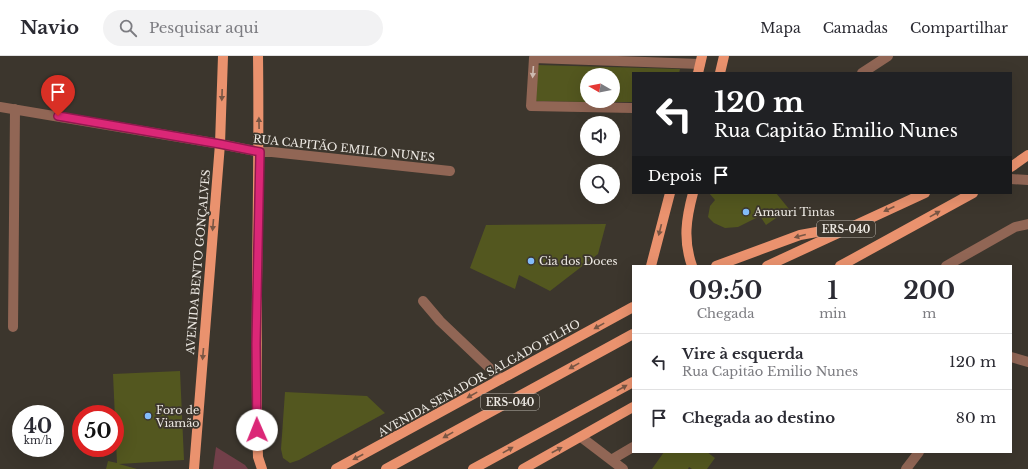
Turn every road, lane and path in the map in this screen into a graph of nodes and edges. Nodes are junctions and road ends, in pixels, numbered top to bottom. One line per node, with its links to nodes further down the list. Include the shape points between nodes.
1 (223, 56): 11 (main road, AVENIDA BENTO GONÇALVES, one-way to 11)
2 (258, 56): 12 (main road, one-way to 2)
3 (724, 56): 6 (main road)
4 (888, 56): 7 (street)
5 (700, 64): 9 (street, one-way to 9, via 534,58 531,106)
6 (720, 72)
7 (864, 72)
8 (0, 107): 10 (street, RUA CAPITÃO EMILIO NUNES)
9 (632, 108)
10 (14, 109): 11 (street, RUA CAPITÃO EMILIO NUNES); 33 (street)
11 (220, 144): 12 (street, RUA CAPITÃO EMILIO NUNES); 44 (main road, AVENIDA BENTO GONÇALVES, one-way to 44)
12 (260, 152): 16 (street, RUA CAPITÃO EMILIO NUNES); 45 (main road, via 256,344 258,457)
13 (1028, 154): 14 (main road); 15 (main road)
14 (1012, 159)
15 (1012, 166)
16 (450, 171)
17 (1012, 179): 18 (street)
18 (1028, 180)
19 (670, 194): 25 (main road, one-way to 25)
20 (693, 194): 26 (main road, via 688,211 686,244)
21 (922, 194): 24 (main road, ERS-040, one-way to 24)
22 (971, 194): 29 (main road, ERS-040, one-way to 22)
23 (1028, 224): 30 (street, via 1015,227)
24 (852, 226): 27 (main road, one-way to 27, via 800,235); 28 (main road, ERS-040)
25 (651, 265)
26 (692, 265)
27 (719, 265)
28 (769, 265)
29 (842, 265)
30 (948, 265)
31 (423, 301): 37 (street, via 440,321)
32 (632, 308): 37 (main road, AVENIDA SENADOR SALGADO FILHO, one-way to 37)
33 (13, 328)
34 (632, 335): 47 (main road, ERS-040, one-way to 47)
35 (1012, 357): 36 (street)
36 (1028, 362)
37 (501, 379): 46 (main road, AVENIDA SENADOR SALGADO FILHO, one-way to 46)
38 (632, 383): 48 (main road, one-way to 38)
39 (632, 408): 40 (main road)
40 (581, 437): 43 (street); 49 (main road, one-way to 40)
41 (632, 448): 43 (street)
42 (918, 453): 51 (street)
43 (611, 460): 50 (street)
44 (194, 469)
45 (262, 469)
46 (336, 469)
47 (386, 469)
48 (474, 469)
49 (523, 469)
50 (623, 469)
51 (906, 469)

